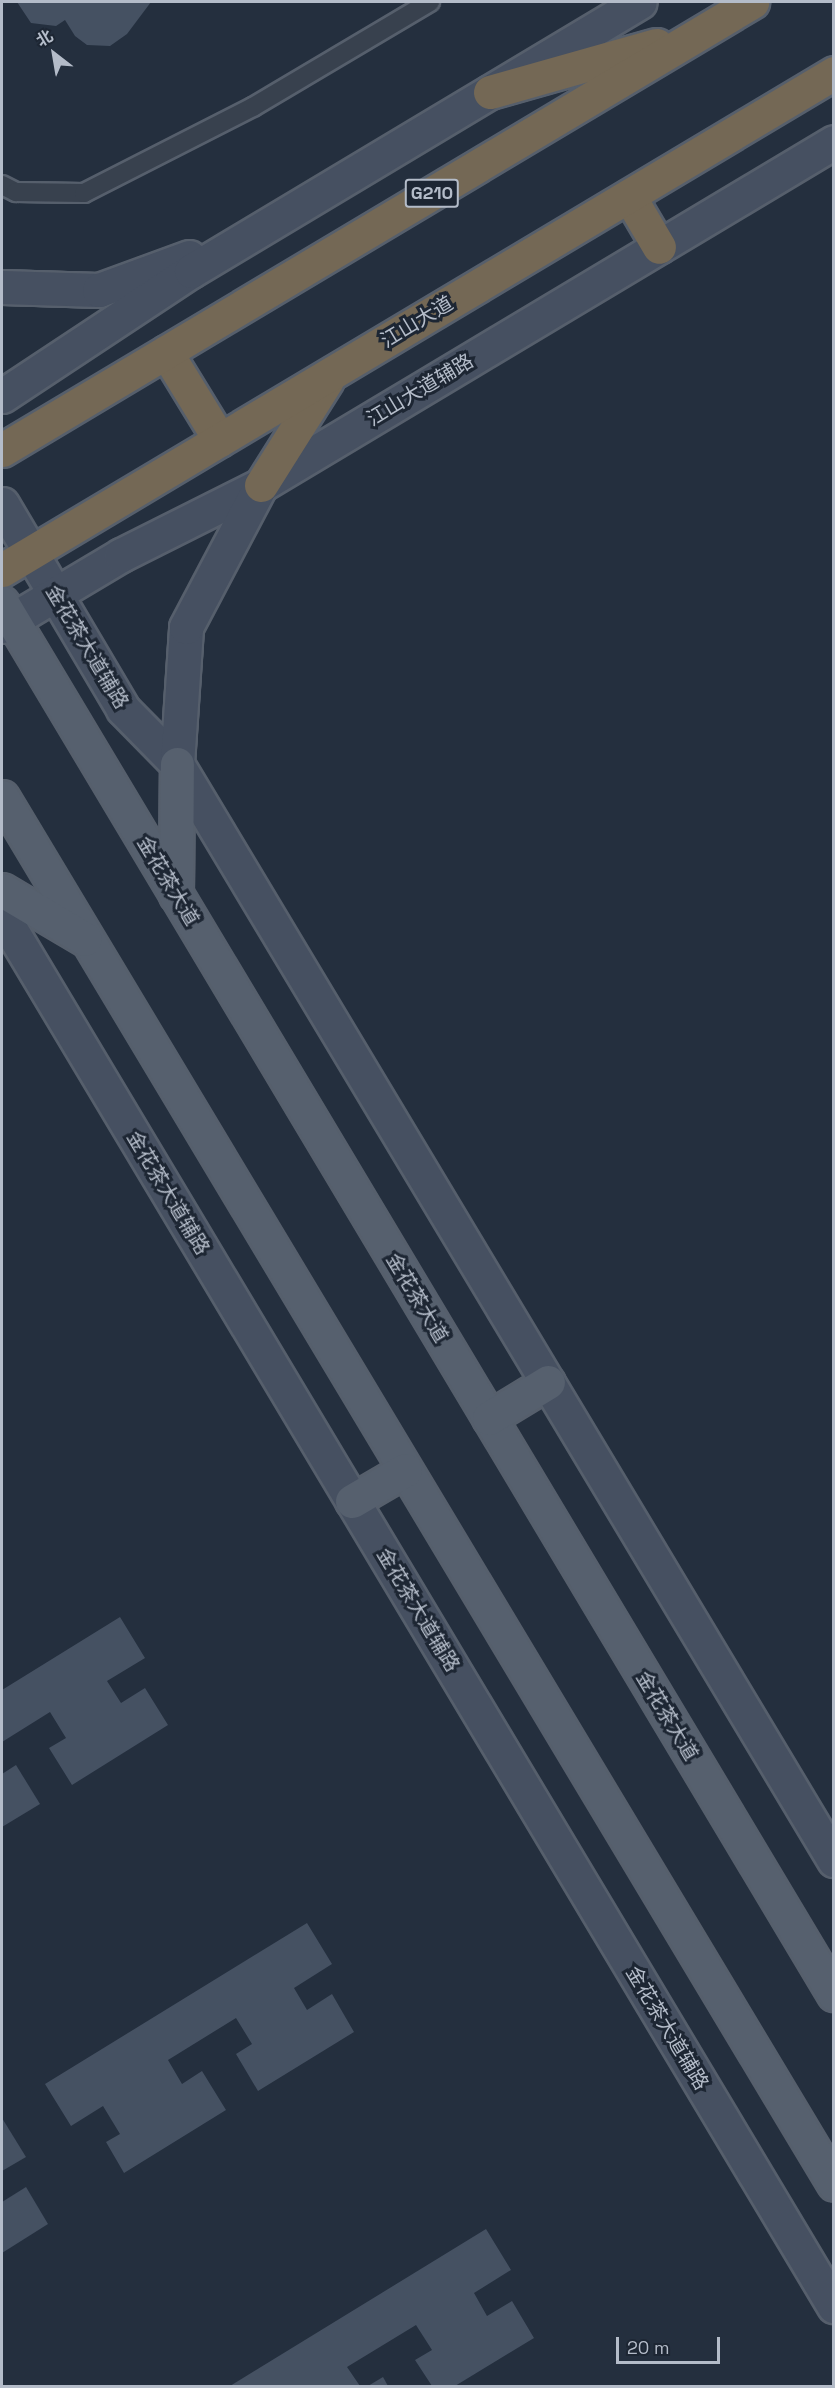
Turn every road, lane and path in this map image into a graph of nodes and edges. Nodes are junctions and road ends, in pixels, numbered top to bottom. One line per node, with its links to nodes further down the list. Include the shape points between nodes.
1 (430, 2): 8 (lane, via 253,107 84,193 16,192)
2 (640, 2): 6 (street)
3 (752, 2): 4 (highway, G210)
4 (698, 34): 6 (highway); 13 (highway, G210)
5 (834, 73): 9 (highway, 江山大道)
6 (490, 92): 10 (street)
7 (834, 142): 11 (street, 江山大道辅路)
8 (2, 185)
9 (629, 196): 11 (highway); 14 (highway, 江山大道)
10 (250, 235): 12 (street, via 99,290); 15 (street)
11 (659, 247): 18 (street, 江山大道辅路)
12 (2, 287)
13 (166, 352): 16 (highway); 17 (highway, G210)
14 (331, 373): 16 (highway, 江山大道); 18 (highway)
15 (2, 396)
16 (219, 440): 20 (highway, 江山大道)
17 (2, 450)
18 (261, 485): 22 (street, 江山大道辅路, via 121,555); 24 (street, via 186,627)
19 (2, 504): 20 (street, 金花茶大道辅路)
20 (31, 553): 21 (highway, 江山大道); 22 (street, 金花茶大道辅路)
21 (2, 570)
22 (55, 594): 23 (street, 江山大道辅路); 24 (street, 金花茶大道辅路, via 123,709)
23 (5, 616): 27 (main road, 金花茶大道)
24 (177, 764): 27 (main road); 30 (street, 金花茶大道辅路)
25 (2, 797): 29 (main road)
26 (2, 890): 29 (main road)
27 (176, 895): 31 (main road, 金花茶大道)
28 (2, 915): 33 (street, 金花茶大道辅路)
29 (88, 941): 32 (main road)
30 (548, 1382): 31 (main road); 34 (street, 金花茶大道辅路)
31 (489, 1418): 35 (main road, 金花茶大道)
32 (405, 1470): 33 (main road); 36 (main road)
33 (352, 1501): 37 (street, 金花茶大道辅路)
34 (834, 1860)
35 (834, 1994)
36 (834, 2184)
37 (834, 2306)

